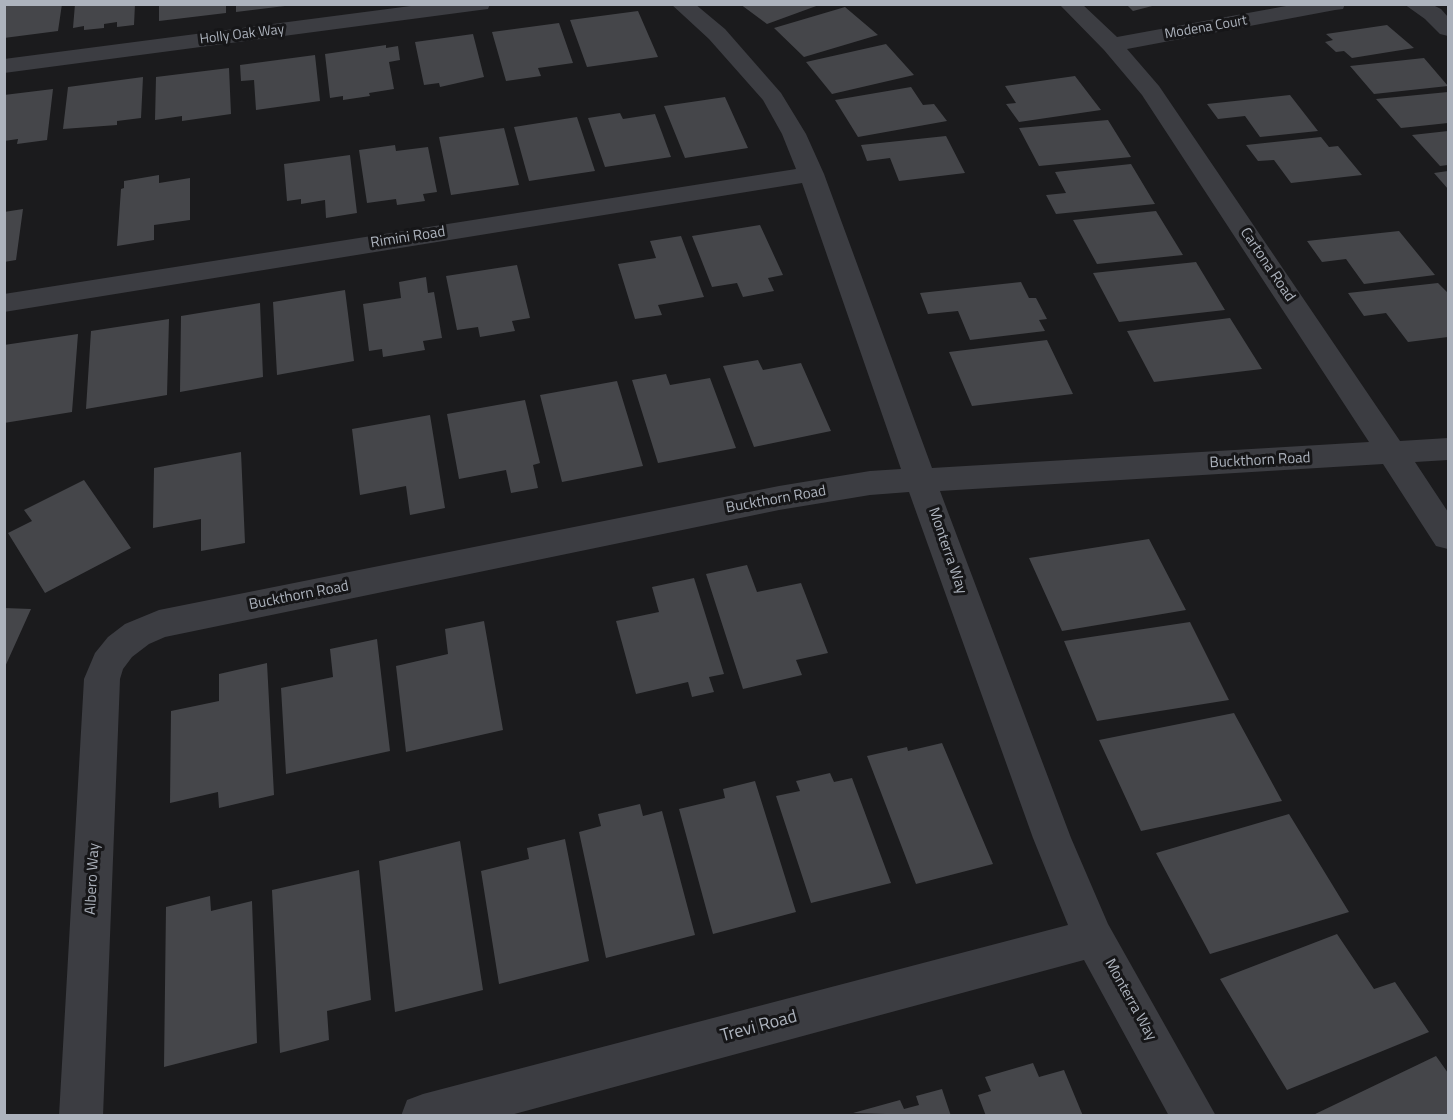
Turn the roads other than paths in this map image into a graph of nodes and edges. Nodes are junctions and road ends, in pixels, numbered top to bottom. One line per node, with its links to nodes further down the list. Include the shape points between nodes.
1 (480, 4): 8 (street, Holly Oak Way)
2 (681, 4): 9 (street, Monterra Way, via 717,34 773,98)
3 (1069, 4): 7 (street, Cartona Road)
4 (1335, 4): 7 (street, Modena Court)
5 (1414, 4): 6 (street)
6 (1449, 29)
7 (1112, 45): 12 (street, Cartona Road, via 1174,124)
8 (4, 66)
9 (811, 174): 10 (street, Rimini Road); 13 (street, Monterra Way)
10 (4, 303)
11 (1449, 449): 12 (street, Buckthorn Road)
12 (1392, 454): 13 (street, Buckthorn Road); 14 (street, Cartona Road)
13 (922, 479): 15 (street, Buckthorn Road, via 778,498 159,624); 16 (street, Monterra Way, via 1052,838)
14 (1449, 537)
15 (120, 647): 17 (street, Albero Way, via 107,663 102,679)
16 (1095, 938): 18 (street, Trevi Road); 19 (street, Monterra Way)
17 (81, 1116)
18 (423, 1116)
19 (1194, 1116)

